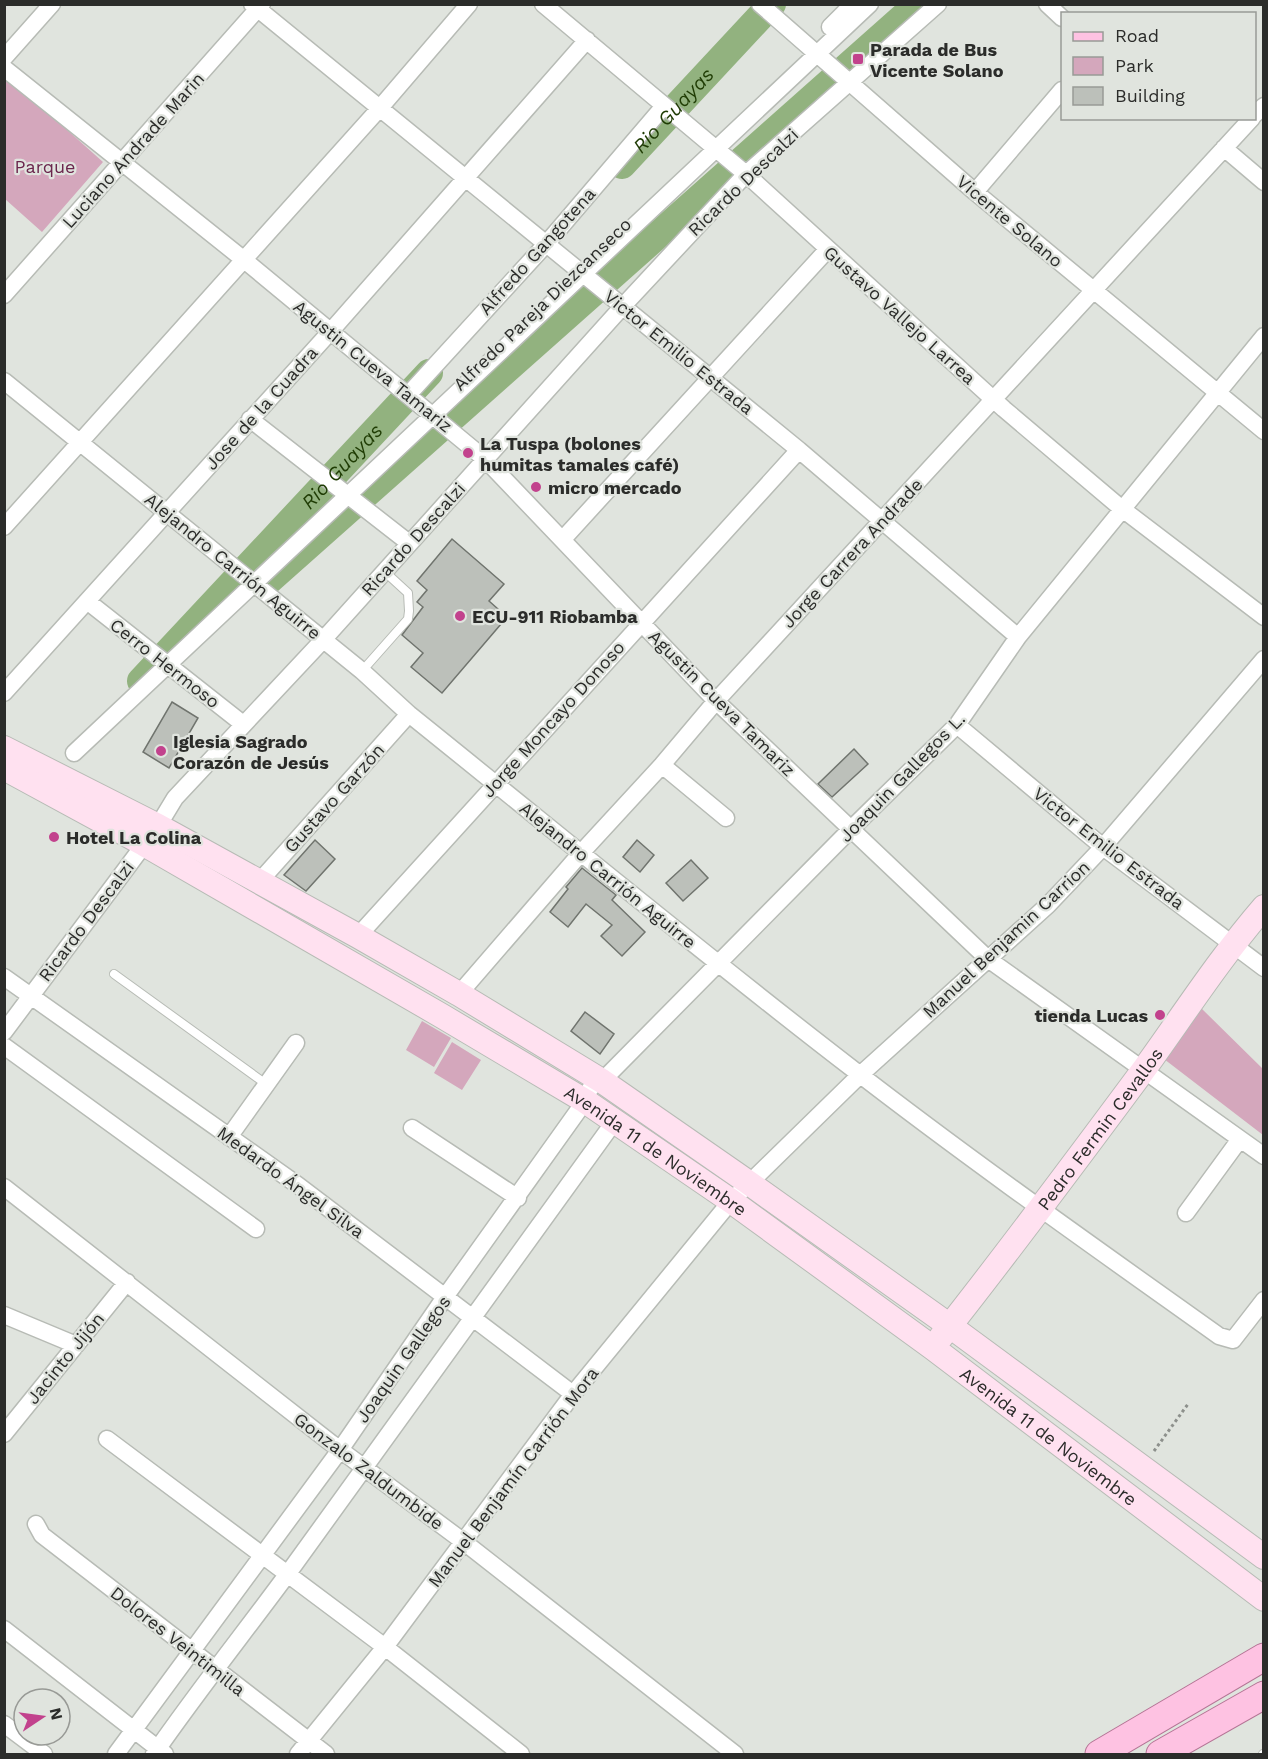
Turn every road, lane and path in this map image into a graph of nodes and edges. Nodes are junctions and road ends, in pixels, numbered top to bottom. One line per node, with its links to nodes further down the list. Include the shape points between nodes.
1 (52, 4): 12 (street)
2 (469, 4): 17 (street)
3 (543, 4): 11 (street, Gustavo Vallejo Larrea)
4 (760, 4): 14 (street, Vicente Solano)
5 (854, 4): 6 (street, Alfredo Pareja Diezcanseco, via 79,749)
6 (870, 4)
7 (938, 4): 14 (street, Ricardo Descalzi)
8 (1047, 4): 10 (street)
9 (257, 6): 17 (street, Victor Emilio Estrada); 20 (street, Luciano Andrade Marin)
10 (1061, 17)
11 (587, 40): 16 (street, Gustavo Vallejo Larrea); 22 (street, Jose de la Cuadra)
12 (4, 58)
13 (4, 68): 20 (street, Agustin Cueva Tamariz)
14 (850, 82): 21 (street, Ricardo Descalzi); 24 (street, Vicente Solano)
15 (1061, 91): 24 (street)
16 (664, 105): 21 (street, Gustavo Vallejo Larrea); 25 (street, Alfredo Gangotena)
17 (379, 109): 22 (street, Victor Emilio Estrada); 27 (street)
18 (1250, 120): 19 (street, Jorge Carrera Andrade)
19 (1224, 148): 23 (street); 28 (street, Jorge Carrera Andrade)
20 (122, 162): 27 (street, Agustin Cueva Tamariz); 29 (street, Luciano Andrade Marin)
21 (746, 174): 26 (street, Gustavo Vallejo Larrea); 30 (street, Ricardo Descalzi)
22 (466, 178): 25 (street, Victor Emilio Estrada); 31 (street, Jose de la Cuadra)
23 (1263, 182)
24 (975, 192): 28 (street, Vicente Solano)
25 (547, 243): 30 (street, Victor Emilio Estrada); 36 (street, Alfredo Gangotena)
26 (828, 249): 33 (street); 37 (street, Gustavo Vallejo Larrea)
27 (243, 259): 31 (street, Agustin Cueva Tamariz); 40 (street)
28 (1093, 291): 35 (street, Vicente Solano); 37 (street, Jorge Carrera Andrade)
29 (4, 295)
30 (623, 306): 33 (street, Victor Emilio Estrada); 42 (street, Ricardo Descalzi)
31 (330, 332): 36 (street, Agustin Cueva Tamariz); 38 (street, Jose de la Cuadra)
32 (1263, 336): 35 (street, Joaquin Gallegos L.)
33 (710, 378): 41 (street, Victor Emilio Estrada); 47 (street)
34 (4, 381): 40 (street, Alejandro Carrión Aguirre)
35 (1217, 392): 39 (street, Vicente Solano); 43 (street, Joaquin Gallegos L.)
36 (408, 395): 42 (street, Agustin Cueva Tamariz)
37 (994, 400): 43 (street, Gustavo Vallejo Larrea); 45 (street, Jorge Carrera Andrade)
38 (250, 419): 44 (street, Jose de la Cuadra); 48 (street)
39 (1263, 431)
40 (78, 442): 44 (street, Alejandro Carrión Aguirre); 46 (street)
41 (798, 450): 45 (street, Victor Emilio Estrada); 52 (street, Jorge Moncayo Donoso)
42 (485, 459): 47 (street, Agustin Cueva Tamariz); 48 (street, Ricardo Descalzi)
43 (1121, 508): 51 (street, Gustavo Vallejo Larrea); 53 (street, Joaquin Gallegos L.)
44 (167, 513): 50 (street, Jose de la Cuadra); 54 (street, Alejandro Carrión Aguirre)
45 (881, 522): 53 (street, Victor Emilio Estrada); 58 (street, Jorge Carrera Andrade)
46 (4, 527)
47 (563, 539): 52 (street, Agustin Cueva Tamariz)
48 (409, 543): 49 (street, Ricardo Descalzi)
49 (384, 571): 54 (street, Ricardo Descalzi); 56 (lane, via 408,593 408,619)
50 (87, 601): 57 (street, Jose de la Cuadra); 60 (street, Cerro Hermoso)
51 (1263, 617)
52 (641, 622): 58 (street, Agustin Cueva Tamariz); 65 (street, Jorge Moncayo Donoso)
53 (1017, 637): 61 (street, Joaquin Gallegos L.)
54 (323, 640): 56 (street, Alejandro Carrión Aguirre); 60 (street, Ricardo Descalzi)
55 (1263, 659): 69 (street, Manuel Benjamin Carrion)
56 (363, 671): 59 (street, Alejandro Carrión Aguirre)
57 (4, 693)
58 (716, 701): 63 (street, Jorge Carrera Andrade); 67 (street, Agustin Cueva Tamariz)
59 (409, 714): 65 (street, Alejandro Carrión Aguirre); 71 (street, Gustavo Garzón)
60 (243, 724): 68 (street, Ricardo Descalzi, via 171,802)
61 (957, 725): 67 (street, Joaquin Gallegos L.); 69 (street, Victor Emilio Estrada)
62 (4, 748): 68 (street, Avenida 11 de Noviembre)
63 (662, 765): 66 (street); 70 (street, Jorge Carrera Andrade)
64 (4, 768): 68 (street, Avenida 11 de Noviembre)
65 (495, 783): 70 (street, Alejandro Carrión Aguirre); 73 (street, Jorge Moncayo Donoso)
66 (726, 818)
67 (850, 830): 75 (street, Agustin Cueva Tamariz); 76 (street, Joaquin Gallegos L.)
68 (151, 835): 71 (street, Avenida 11 de Noviembre); 81 (street, Ricardo Descalzi); 89 (street, Avenida 11 de Noviembre)
69 (1103, 847): 74 (street, Victor Emilio Estrada); 75 (street, Manuel Benjamin Carrion, via 1048,905)
70 (581, 853): 76 (street, Alejandro Carrión Aguirre); 80 (street, Jorge Carrera Andrade)
71 (260, 882): 73 (street, Avenida 11 de Noviembre)
72 (1263, 907): 74 (street, Pedro Fermin Cevallos)
73 (358, 936): 80 (street, Avenida 11 de Noviembre)
74 (1232, 944): 77 (street, Victor Emilio Estrada); 85 (street, Pedro Fermin Cevallos)
75 (988, 958): 85 (street, Agustin Cueva Tamariz); 86 (street, Manuel Benjamin Carrion)
76 (717, 963): 86 (street, Alejandro Carrión Aguirre); 87 (street, Joaquin Gallegos L.)
77 (1263, 968)
78 (114, 974): 88 (lane)
79 (4, 977): 81 (street, Medardo Ángel Silva)
80 (459, 993): 87 (street, Avenida 11 de Noviembre)
81 (31, 996): 82 (street, Ricardo Descalzi); 92 (street, Medardo Ángel Silva)
82 (4, 1032)
83 (296, 1043): 88 (street)
84 (4, 1046): 101 (street)
85 (1143, 1070): 93 (street, Agustin Cueva Tamariz); 99 (street, Pedro Fermin Cevallos)
86 (860, 1075): 95 (street, Manuel Benjamin Carrion); 99 (street, Alejandro Carrión Aguirre)
87 (602, 1081): 89 (street, Joaquin Gallegos, via 594,1084); 95 (street, Avenida 11 de Noviembre)
88 (266, 1084): 92 (street)
89 (585, 1101): 90 (street, Avenida 11 de Noviembre); 97 (street, Joaquin Gallegos)
90 (614, 1122): 98 (street, Avenida 11 de Noviembre); 106 (street)
91 (412, 1128): 97 (street)
92 (229, 1137): 103 (street, Medardo Ángel Silva)
93 (1240, 1139): 94 (street, Agustin Cueva Tamariz); 100 (street)
94 (1263, 1156)
95 (749, 1183): 98 (street, Manuel Benjamin Carrion); 107 (street, Avenida 11 de Noviembre)
96 (4, 1187): 102 (street, Gonzalo Zaldumbide)
97 (518, 1198): 103 (street, Joaquin Gallegos)
98 (730, 1201): 109 (street, Avenida 11 de Noviembre); 110 (street, Manuel Benjamín Carrión Mora)
99 (1041, 1208): 104 (street, Alejandro Carrión Aguirre, via 1219,1336 1233,1340); 107 (street, Pedro Fermin Cevallos)
100 (1186, 1213)
101 (256, 1229)
102 (127, 1282): 108 (street, Jacinto Jijón); 114 (street, Gonzalo Zaldumbide)
103 (445, 1297): 106 (street, Medardo Ángel Silva); 114 (street, Joaquin Gallegos)
104 (1263, 1300)
105 (4, 1315): 108 (street)
106 (474, 1319): 110 (street, Medardo Ángel Silva); 115 (street)
107 (950, 1326): 109 (street, Pedro Fermin Cevallos); 116 (street, Avenida 11 de Noviembre)
108 (76, 1345): 112 (street, Jacinto Jijón)
109 (933, 1348): 117 (street, Avenida 11 de Noviembre)
110 (573, 1395): 119 (street, Manuel Benjamín Carrión Mora)
111 (1188, 1404): 116 (path)
112 (4, 1434)
113 (107, 1438): 120 (street)
114 (340, 1450): 115 (street, Gonzalo Zaldumbide); 120 (street, Joaquin Gallegos)
115 (364, 1468): 119 (street, Gonzalo Zaldumbide); 122 (street)
116 (1142, 1468): 117 (street); 121 (street, Avenida 11 de Noviembre)
117 (1124, 1494): 123 (street, Avenida 11 de Noviembre)
118 (36, 1524): 126 (street, Dolores Veintimilla, via 42,1535)
119 (464, 1542): 125 (street, Manuel Benjamín Carrión Mora); 139 (street, Gonzalo Zaldumbide)
120 (263, 1556): 122 (street); 126 (street, Joaquin Gallegos)
121 (1263, 1557)
122 (288, 1574): 125 (street); 128 (street)
123 (1263, 1599)
124 (4, 1629): 131 (street)
125 (385, 1647): 132 (street, Manuel Benjamín Carrión Mora); 138 (street)
126 (191, 1652): 128 (street, Dolores Veintimilla); 131 (street, Joaquin Gallegos)
127 (1263, 1657): 140 (main road)
128 (214, 1670): 132 (street, Dolores Veintimilla); 133 (street)
129 (1263, 1695): 141 (main road)
130 (4, 1724): 134 (street)
131 (134, 1731): 133 (street); 135 (street, Joaquin Gallegos)
132 (309, 1741): 136 (street, Manuel Benjamín Carrión Mora); 137 (street, Dolores Veintimilla)
133 (159, 1753)
134 (44, 1755)
135 (116, 1755)
136 (298, 1755)
137 (326, 1755)
138 (521, 1755)
139 (735, 1755)
140 (1099, 1755)
141 (1160, 1755)

